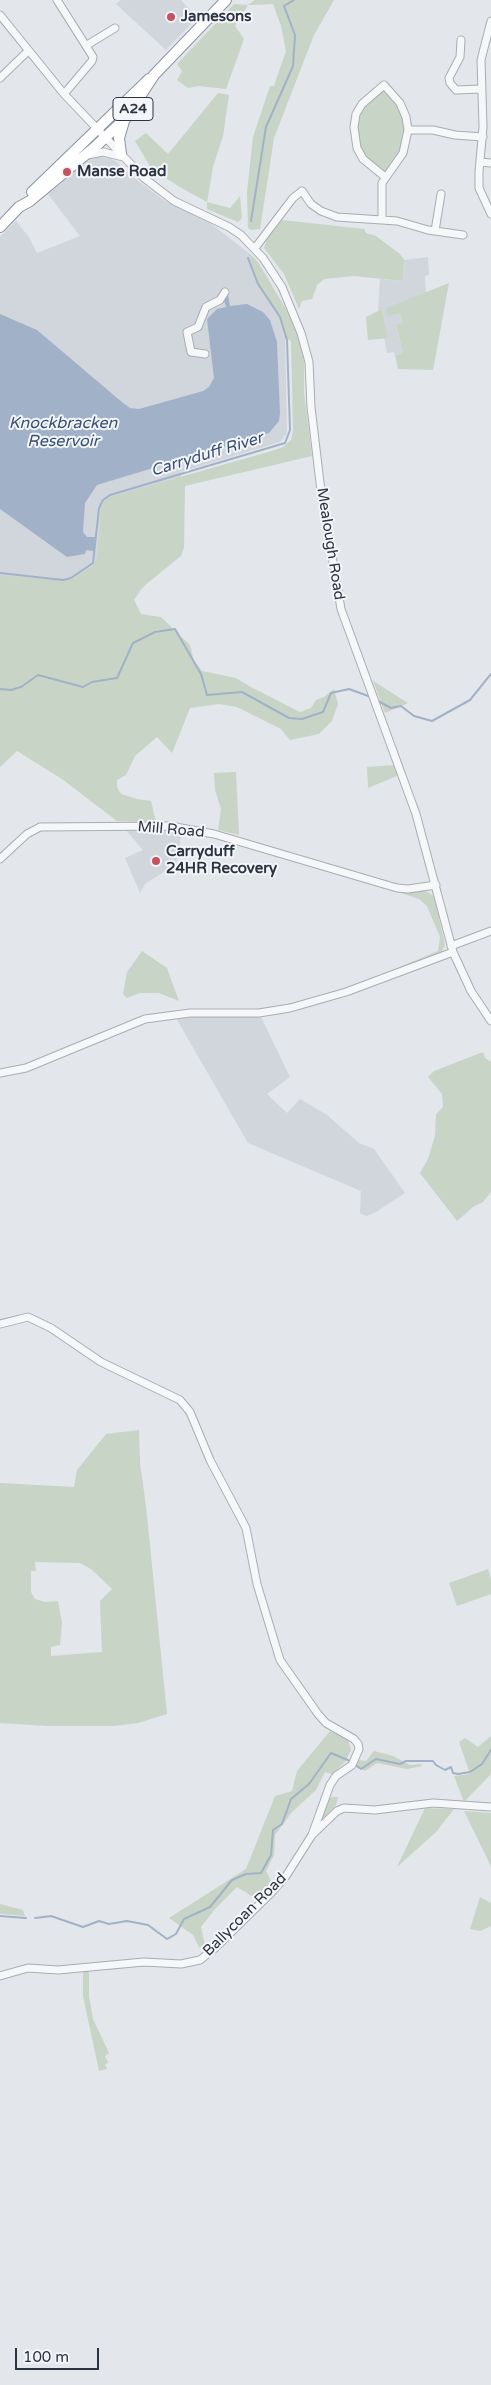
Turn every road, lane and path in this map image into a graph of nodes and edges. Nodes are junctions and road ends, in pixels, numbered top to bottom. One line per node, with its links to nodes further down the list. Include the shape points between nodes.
1 (57, 0): 7 (street)
2 (226, 0): 9 (highway, A24)
3 (0, 15): 8 (street)
4 (491, 20): 11 (street, via 481,60)
5 (115, 28): 7 (street)
6 (461, 40): 11 (street, via 460,57 449,78 450,83 456,90)
7 (86, 45): 12 (street, via 92,61)
8 (28, 51): 10 (street); 12 (street)
9 (154, 75): 13 (highway, A24); 18 (highway, A24)
10 (0, 78)
11 (481, 89): 14 (street)
12 (64, 94): 18 (street)
13 (140, 99): 16 (highway, A24); 18 (highway, via 128,106)
14 (483, 112): 15 (street); 19 (street)
15 (491, 112)
16 (126, 118): 18 (highway, A24); 21 (highway, via 119,138)
17 (408, 130): 19 (street); 24 (street, via 403,153); 24 (street, via 400,103 384,85 362,104 356,114 357,148 363,159)
18 (101, 133): 20 (highway, A24); 21 (street, Mealough Road); 26 (highway, A24, via 57,167)
19 (483, 137): 22 (street)
20 (84, 156): 21 (street, via 103,152); 26 (highway, A24)
21 (122, 156): 32 (street, Mealough Road, via 174,201 229,227)
22 (480, 162): 23 (street); 27 (street, via 479,188)
23 (491, 163)
24 (385, 177): 28 (street, via 381,190)
25 (440, 194): 30 (street)
26 (19, 207): 29 (highway, A24)
27 (491, 214)
28 (382, 219): 30 (street, via 407,222); 32 (street, via 338,217 316,207 302,191)
29 (0, 226)
30 (435, 231): 31 (street)
31 (463, 235)
32 (255, 248): 36 (street, Mealough Road, via 282,287 305,346 320,482 337,592 416,814)
33 (225, 292): 34 (street, via 220,300 206,307 198,327 187,332 191,352)
34 (205, 354)
35 (0, 859): 36 (street, Mill Road, via 27,834 40,827 170,826 214,834 396,888)
36 (436, 885): 38 (street, Mealough Road)
37 (491, 931): 38 (street)
38 (452, 949): 39 (street, Mealough Road, via 471,991); 40 (street, via 355,988 290,1008 259,1013 190,1013 145,1019 26,1068)
39 (491, 1021)
40 (0, 1073)
41 (0, 1324): 43 (street, via 28,1317 100,1362 180,1400 186,1406 219,1480 246,1528 257,1584 280,1660 318,1714 326,1723 354,1738 359,1749 353,1763 330,1785)
42 (491, 1807): 43 (street, Ballycoan Road, via 446,1803 374,1810 344,1808)
43 (312, 1835): 44 (street, Ballycoan Road, via 271,1893 200,1960 181,1964 144,1962 58,1970 28,1968)
44 (0, 1976)

